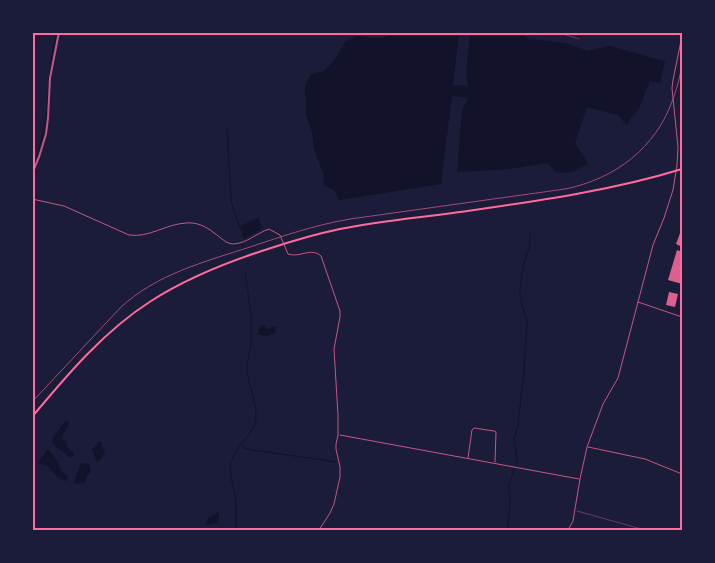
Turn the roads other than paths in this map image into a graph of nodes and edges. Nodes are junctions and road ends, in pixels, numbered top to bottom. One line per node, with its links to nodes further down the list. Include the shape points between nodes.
1 (60, 32): 6 (street, via 50,78 46,134)
2 (556, 32): 4 (lane)
3 (682, 36): 8 (street, via 672,88 678,147 675,178)
4 (579, 39)
5 (682, 169): 10 (main road, via 575,195 341,229 289,242 209,270 171,289 124,320 72,370)
6 (32, 174)
7 (32, 199): 11 (street, via 64,206 130,235 140,236 188,223 206,227 232,244 269,229 280,235 288,254 318,253 340,311 334,349)
8 (637, 302): 9 (street); 12 (street, via 618,378 603,404)
9 (682, 317)
10 (32, 417)
11 (338, 435): 13 (street); 18 (street, via 338,488 330,513)
12 (587, 447): 15 (street, via 645,459); 16 (street)
13 (468, 458): 14 (street); 14 (street, via 472,430 494,431)
14 (494, 463): 16 (street)
15 (682, 474)
16 (580, 479): 17 (street)
17 (575, 510): 19 (street); 20 (lane)
18 (319, 530)
19 (568, 530)
20 (645, 530)

